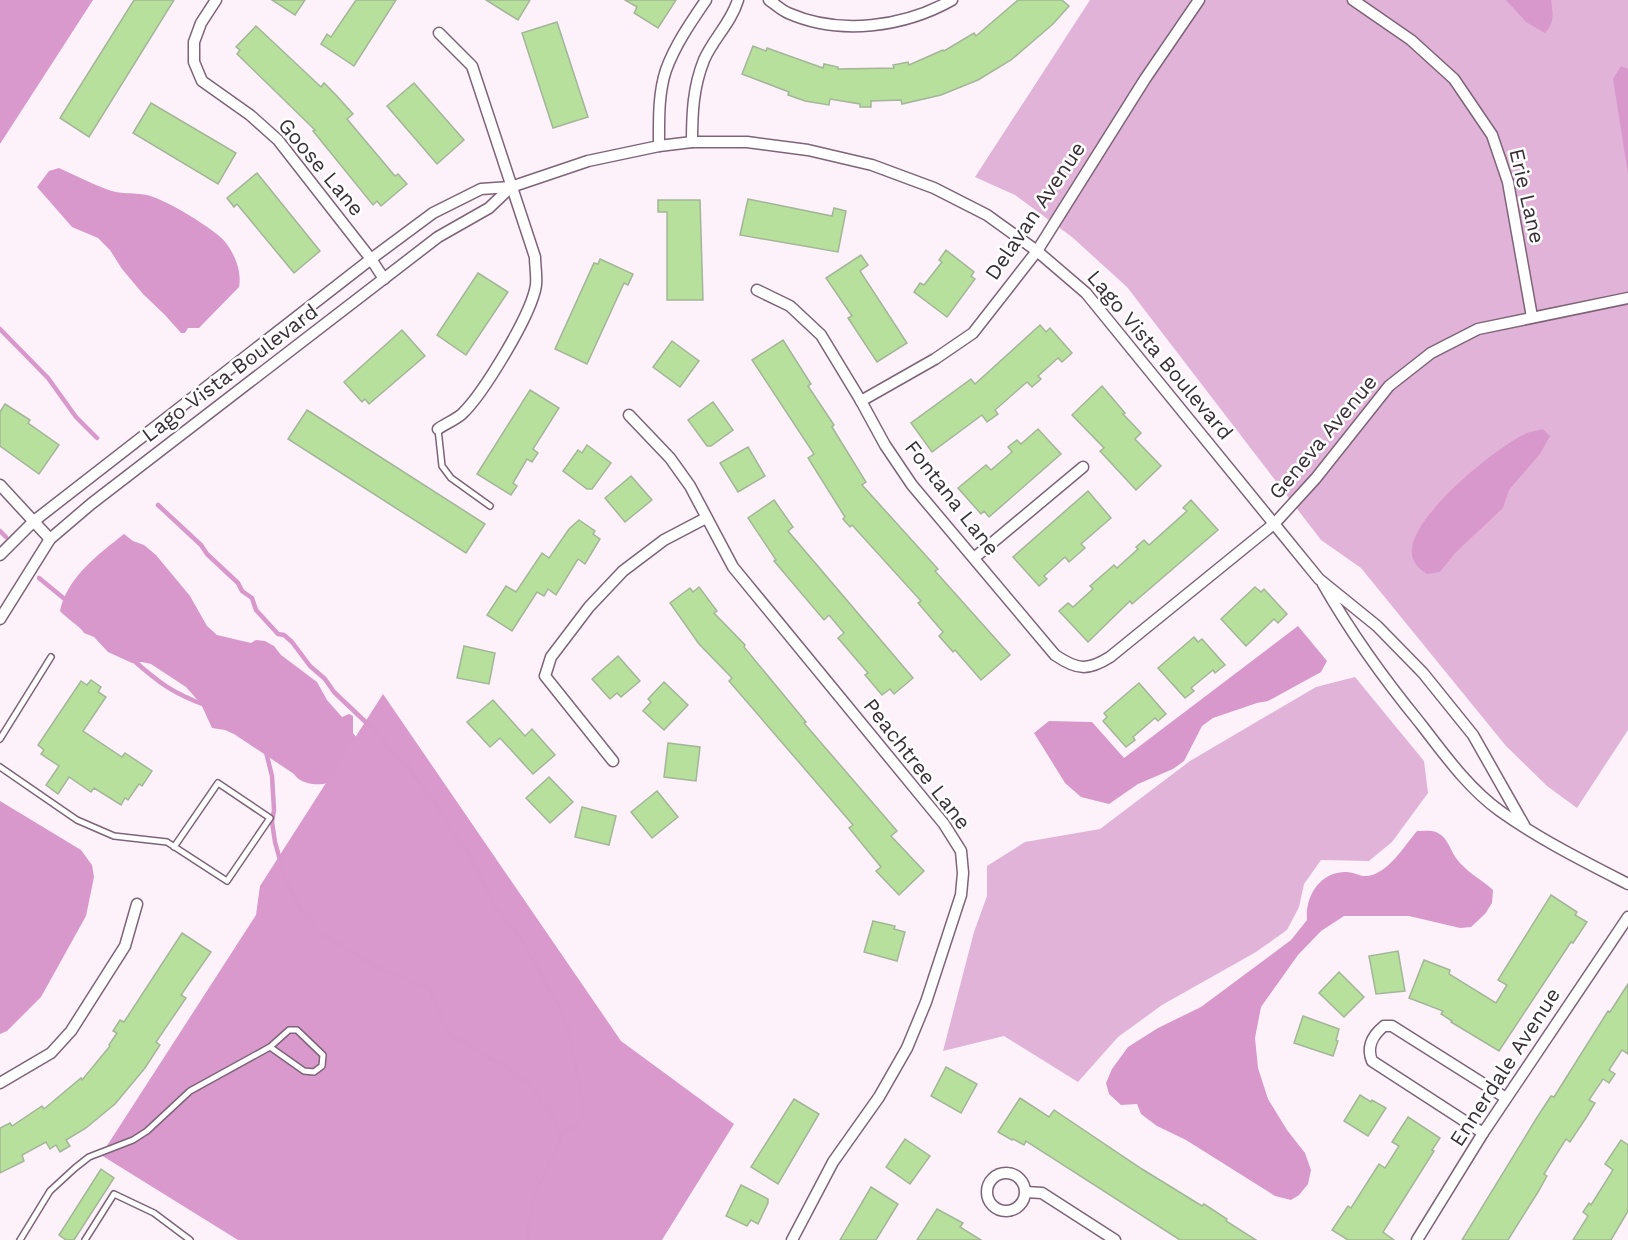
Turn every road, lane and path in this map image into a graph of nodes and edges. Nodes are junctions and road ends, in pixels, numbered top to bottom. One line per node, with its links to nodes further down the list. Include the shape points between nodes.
1 (216, 0): 13 (street, Goose Lane, via 194,42 194,62 202,81 278,140)
2 (706, 0): 10 (street, via 685,31 666,71)
3 (738, 0): 9 (street, via 704,59 693,99)
4 (769, 0): 5 (street, via 787,12 809,19 855,26 888,24 929,13)
5 (952, 0)
6 (1199, 0): 12 (street, Delavan Avenue)
7 (1353, 0): 17 (street, Erie Lane, via 1411,40 1454,79 1492,135 1508,183)
8 (440, 33): 11 (street, via 472,66)
9 (692, 142): 10 (street, Lago Vista Boulevard); 12 (street, Lago Vista Boulevard, via 747,142 808,150 872,165 934,188 987,215)
10 (658, 146): 11 (street, Lago Vista Boulevard, via 588,161)
11 (511, 187): 13 (street, Lago Vista Boulevard, via 481,189 433,213); 14 (street, Lago Vista Boulevard, via 489,208 438,237); 20 (street, via 535,257 536,286 515,337 477,396 461,416)
12 (1037, 251): 18 (street, Delavan Avenue, via 973,333); 26 (street, Lago Vista Boulevard, via 1086,293)
13 (370, 259): 14 (street, Goose Lane); 25 (street, Lago Vista Boulevard)
14 (384, 279): 27 (street, Lago Vista Boulevard)
15 (757, 290): 18 (street, Fontana Lane, via 790,306 821,335)
16 (1628, 298): 17 (street, Geneva Avenue)
17 (1532, 317): 26 (street, Geneva Avenue, via 1478,329 1431,353 1389,386)
18 (861, 401): 29 (street, Fontana Lane, via 912,485)
19 (629, 415): 24 (street, Peachtree Lane, via 670,458)
20 (438, 429): 23 (lane, via 442,466 451,478)
21 (1083, 467): 29 (street)
22 (0, 485): 25 (street)
23 (490, 506)
24 (706, 518): 35 (street, via 664,540 623,571 588,607 551,657 545,676); 50 (street, Peachtree Lane, via 733,567 944,824 961,852 961,895 907,1048 879,1097 833,1162)
25 (34, 522): 27 (street); 28 (street, Lago Vista Boulevard)
26 (1275, 523): 30 (street, Lago Vista Boulevard); 33 (street, Geneva Avenue, via 1110,657 1096,666)
27 (50, 539): 31 (street, Lago Vista Boulevard)
28 (0, 555)
29 (974, 558): 33 (street, Fontana Lane, via 1055,655)
30 (1319, 579): 37 (street, via 1385,679 1439,748 1472,786 1500,811); 37 (street, Lago Vista Boulevard, via 1377,626 1423,673 1473,735)
31 (0, 619)
32 (51, 657): 34 (lane)
33 (1082, 668)
34 (0, 739)
35 (613, 761)
36 (0, 767): 38 (lane, via 77,820 114,836)
37 (1524, 825): 39 (street, Lago Vista Boulevard)
38 (174, 847): 38 (lane, via 227,881 270,818 218,783)
39 (1628, 884)
40 (136, 904): 43 (street, via 125,946 71,1031 51,1053)
41 (1628, 917): 44 (street, Ennerdale Avenue)
42 (270, 1047): 42 (lane, via 289,1030 297,1030 323,1055 322,1066 314,1072 304,1071); 47 (lane, via 189,1091 133,1140 89,1157 50,1191)
43 (0, 1083)
44 (1506, 1098): 45 (street, Ennerdale Avenue); 45 (street, via 1392,1026 1384,1026 1374,1034 1369,1052 1372,1061)
45 (1483, 1133): 52 (street, Ennerdale Avenue)
46 (1026, 1192): 51 (street, via 1042,1193)
47 (20, 1240)
48 (85, 1240): 49 (lane, via 114,1194 154,1213)
49 (190, 1240)
50 (792, 1240)
51 (1115, 1240)
52 (1417, 1240)

